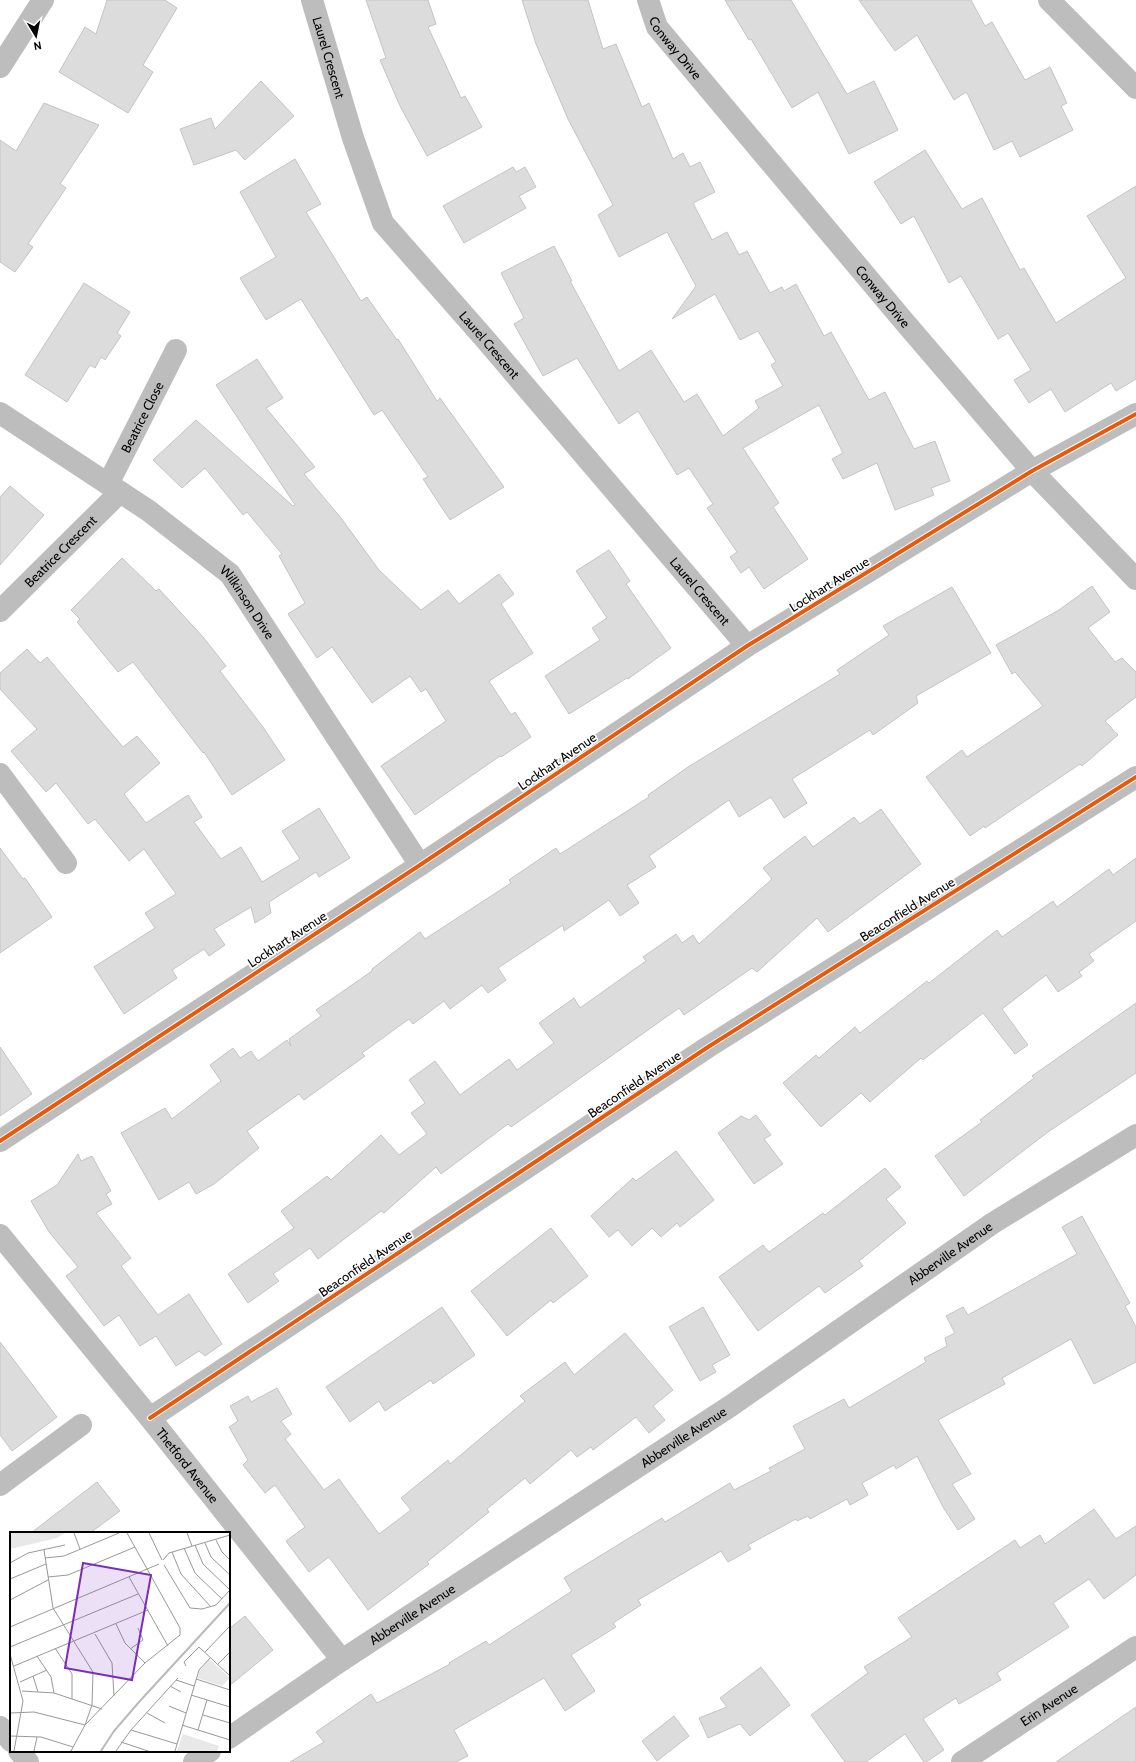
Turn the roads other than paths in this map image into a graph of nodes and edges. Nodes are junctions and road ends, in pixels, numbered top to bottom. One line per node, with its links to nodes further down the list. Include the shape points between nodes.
1 (43, 0): 5 (street)
2 (312, 0): 14 (street, Laurel Crescent, via 353,138 383,223)
3 (648, 0): 10 (street, Conway Drive, via 657,27)
4 (1049, 0): 6 (street)
5 (0, 67)
6 (1136, 88)
7 (176, 350): 11 (street, Beatrice Close)
8 (0, 413): 11 (street, Wilkinson Drive)
9 (1136, 414): 10 (street, Lockhart Avenue)
10 (1032, 471): 12 (street, Conway Drive); 14 (street, Lockhart Avenue)
11 (114, 488): 13 (street, Beatrice Crescent); 18 (street, Wilkinson Drive, via 149,511 230,574)
12 (1136, 579)
13 (0, 611)
14 (747, 646): 18 (street, Lockhart Avenue)
15 (0, 774): 17 (street)
16 (1136, 777): 22 (street, Beaconfield Avenue, via 708,1047)
17 (66, 863)
18 (420, 865): 20 (street, Lockhart Avenue)
19 (1136, 1135): 26 (street, Abberville Avenue, via 993,1223 732,1405)
20 (0, 1140)
21 (0, 1235): 22 (street, Thetford Avenue)
22 (150, 1418): 26 (street, Thetford Avenue)
23 (81, 1425): 24 (street)
24 (0, 1485)
25 (1136, 1647): 34 (street, Erin Avenue)
26 (342, 1660): 28 (street, Abberville Avenue)
27 (0, 1727): 29 (street)
28 (230, 1737)
29 (10, 1740)
30 (20, 1752): 32 (street)
31 (209, 1752): 33 (street)
32 (28, 1762)
33 (194, 1762)
34 (962, 1762)

